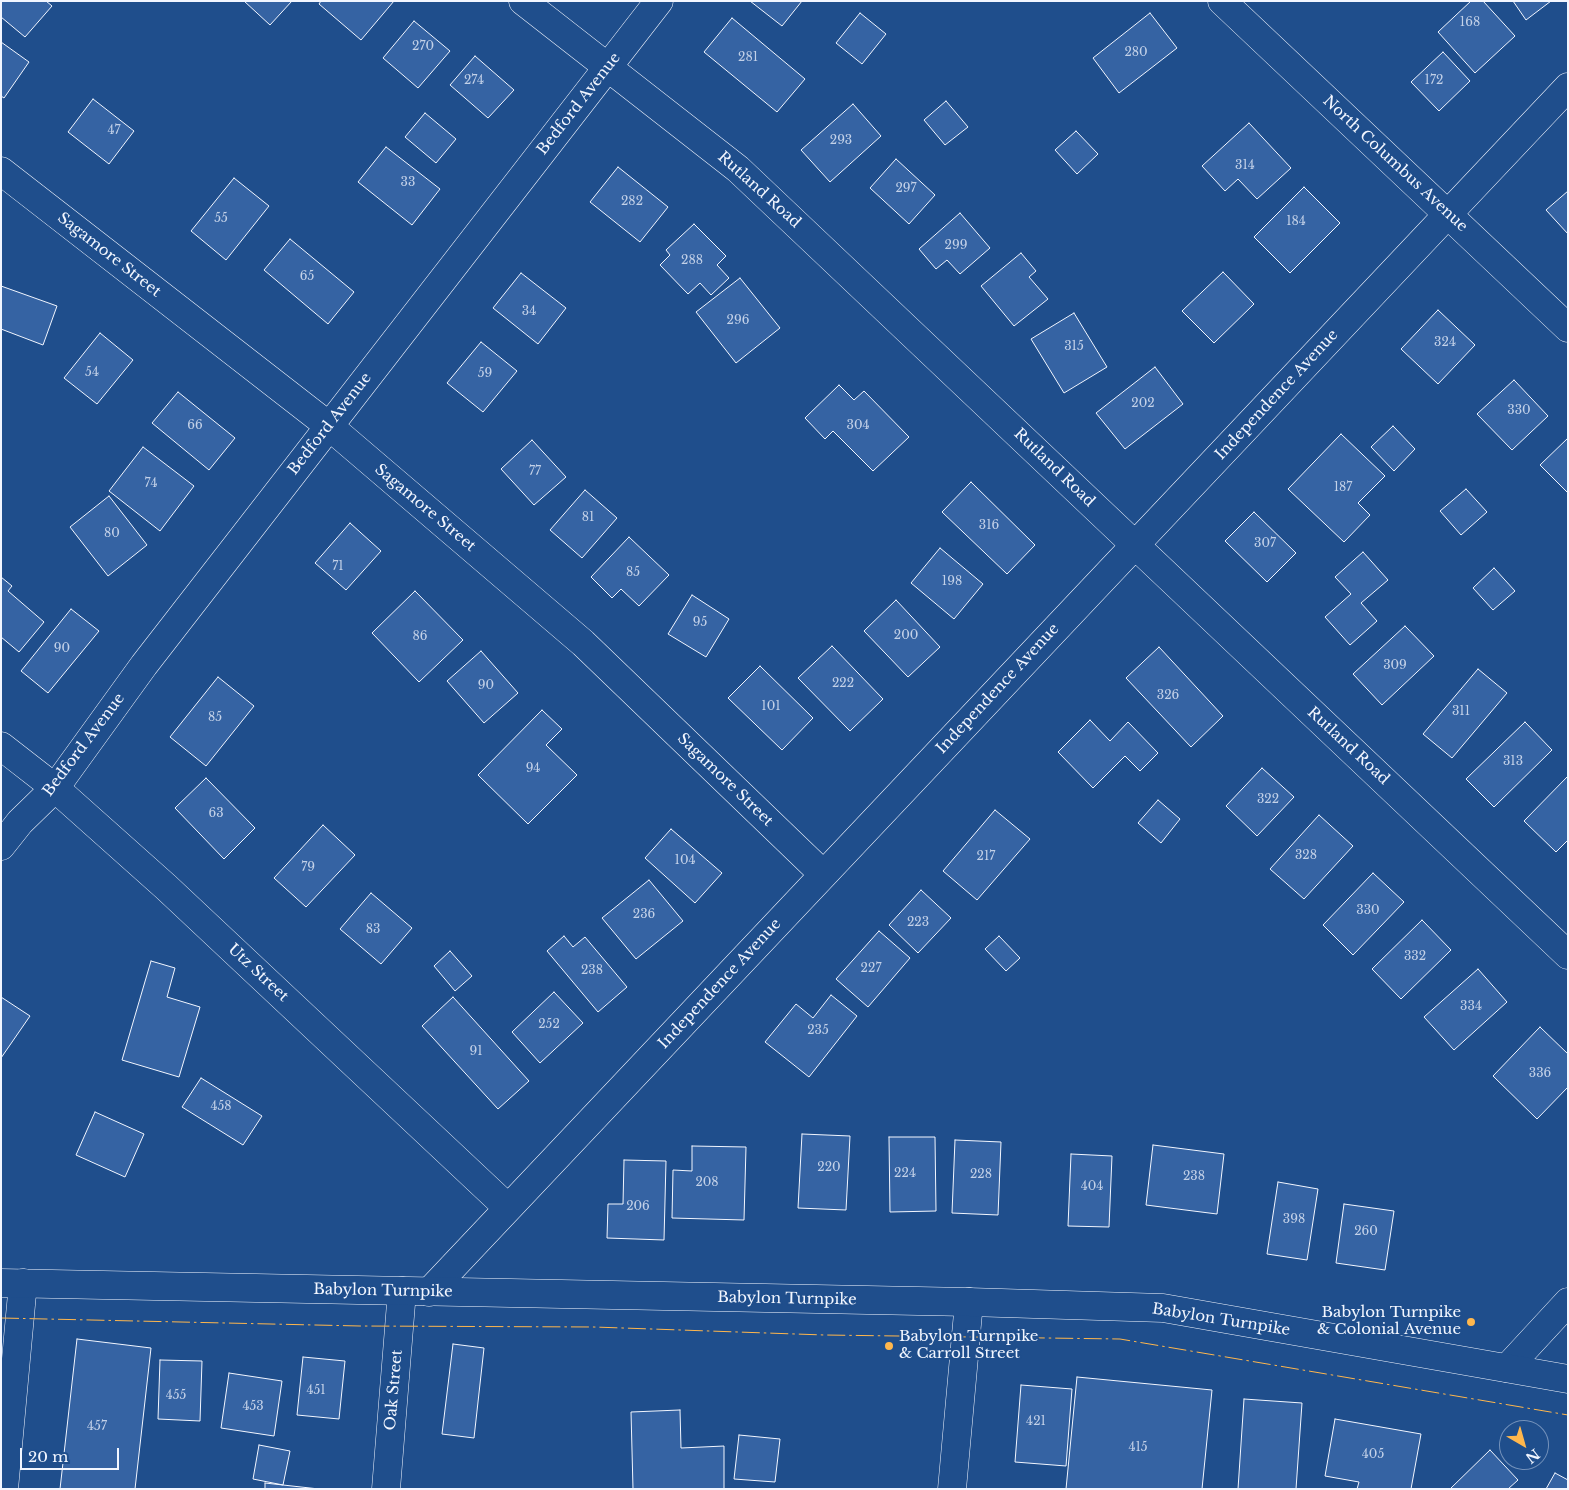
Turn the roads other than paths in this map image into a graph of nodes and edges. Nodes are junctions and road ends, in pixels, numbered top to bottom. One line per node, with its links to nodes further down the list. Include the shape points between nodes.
1 (523, 1): 4 (street, Rutland Road)
2 (659, 1): 4 (street, Bedford Avenue)
3 (1222, 1): 7 (street, North Columbus Avenue)
4 (608, 67): 9 (street, Bedford Avenue); 10 (street, Rutland Road, via 738,169)
5 (1568, 88): 7 (street, Independence Avenue)
6 (1, 171): 9 (street, Sagamore Street)
7 (1448, 214): 8 (street, North Columbus Avenue); 10 (street, Independence Avenue)
8 (1568, 328)
9 (329, 426): 12 (street, Bedford Avenue, via 144,665); 14 (street, Sagamore Street, via 583,643)
10 (1135, 545): 14 (street, Independence Avenue); 15 (street, Rutland Road)
11 (1, 746): 12 (street, Utz Street)
12 (55, 788): 13 (street, Bedford Avenue); 16 (street, Utz Street, via 166,887)
13 (1, 846)
14 (823, 874): 16 (street, Independence Avenue)
15 (1568, 954)
16 (508, 1208): 19 (street, Independence Avenue)
17 (12, 1283): 18 (street, Babylon Turnpike); 24 (street)
18 (402, 1291): 19 (street, Babylon Turnpike); 25 (street, Oak Street)
19 (429, 1292): 20 (street, Babylon Turnpike)
20 (969, 1302): 22 (street, Babylon Turnpike, via 1163,1308); 26 (street)
21 (1568, 1302): 22 (street)
22 (1507, 1368): 23 (street, Babylon Turnpike)
23 (1568, 1379)
24 (4, 1489)
25 (386, 1489)
26 (952, 1489)

